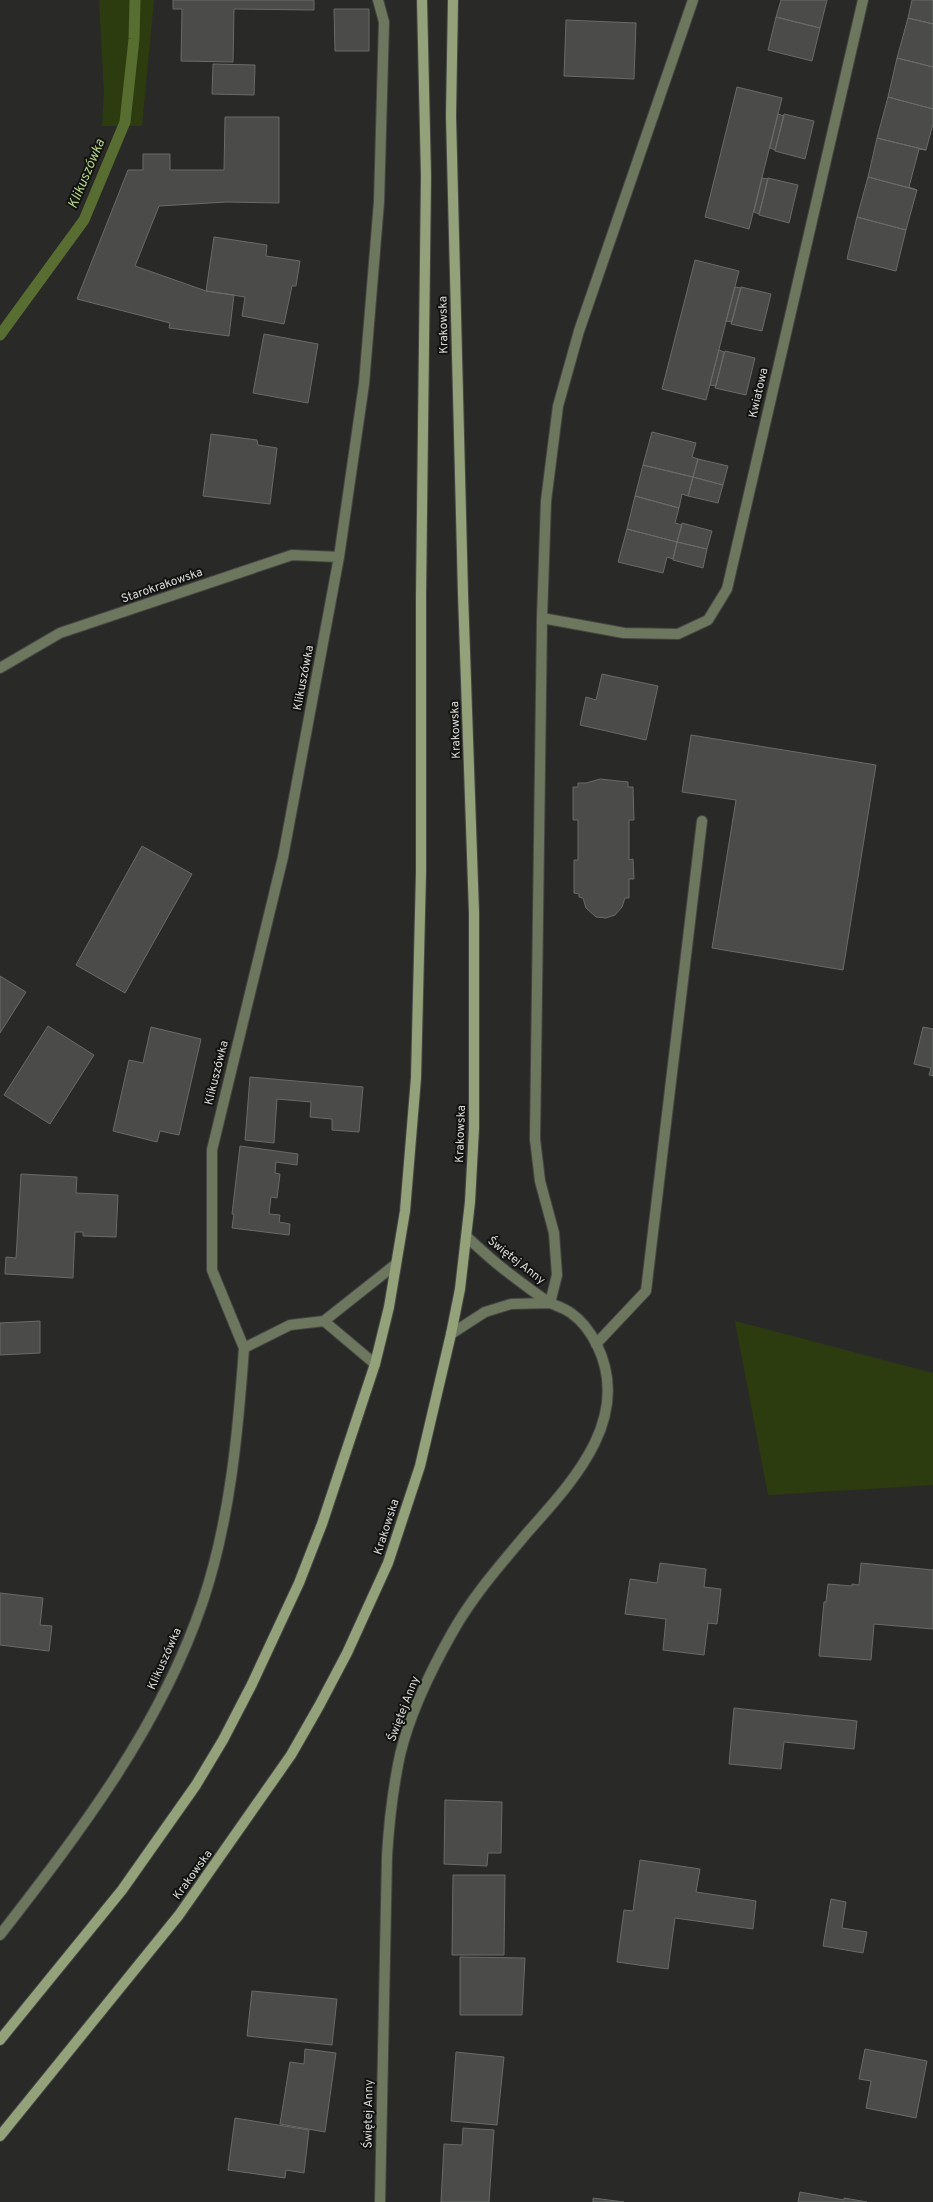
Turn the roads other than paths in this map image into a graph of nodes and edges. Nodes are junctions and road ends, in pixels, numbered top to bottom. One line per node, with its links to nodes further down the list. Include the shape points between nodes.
1 (378, 0): 6 (street, Klikuszówka, via 384,22 379,202 364,384)
2 (422, 0): 11 (main road, Krakowska, via 426,176 421,873 416,1078 405,1211)
3 (453, 0): 10 (main road, Krakowska, via 450,116 474,913 474,1128)
4 (693, 0): 7 (street, via 579,331 558,406 546,502)
5 (863, 0): 7 (street, Kwiatowa, via 727,589 708,620 678,634 624,633)
6 (339, 557): 8 (street, Starokrakowska, via 292,555 60,633); 16 (street, Klikuszówka, via 283,857 212,1150 212,1270)
7 (542, 618): 12 (street, via 535,1139 540,1181 554,1233 557,1275)
8 (0, 668)
9 (702, 821): 15 (street, via 646,1291)
10 (467, 1237): 12 (street, Świętej Anny, via 507,1272); 14 (main road, Krakowska)
11 (396, 1264): 13 (street); 17 (main road, Krakowska)
12 (550, 1302): 14 (street, Świętej Anny, via 511,1304 486,1312); 15 (street, Świętej Anny, via 571,1313)
13 (324, 1321): 16 (street, via 290,1325); 17 (street)
14 (451, 1334): 20 (main road, Krakowska, via 423,1457 388,1563 315,1714 261,1800 179,1916)
15 (596, 1344): 21 (street, Świętej Anny, via 607,1381 603,1421 594,1446 575,1477 484,1586 458,1624 426,1685 400,1754 390,1812 387,1856)
16 (244, 1348): 18 (street, Klikuszówka, via 238,1433 220,1537 203,1600 182,1656 160,1703 96,1807)
17 (376, 1364): 19 (main road, Krakowska, via 299,1583 224,1740 122,1890)
18 (0, 1935)
19 (0, 2040)
20 (0, 2136)
21 (380, 2202)

